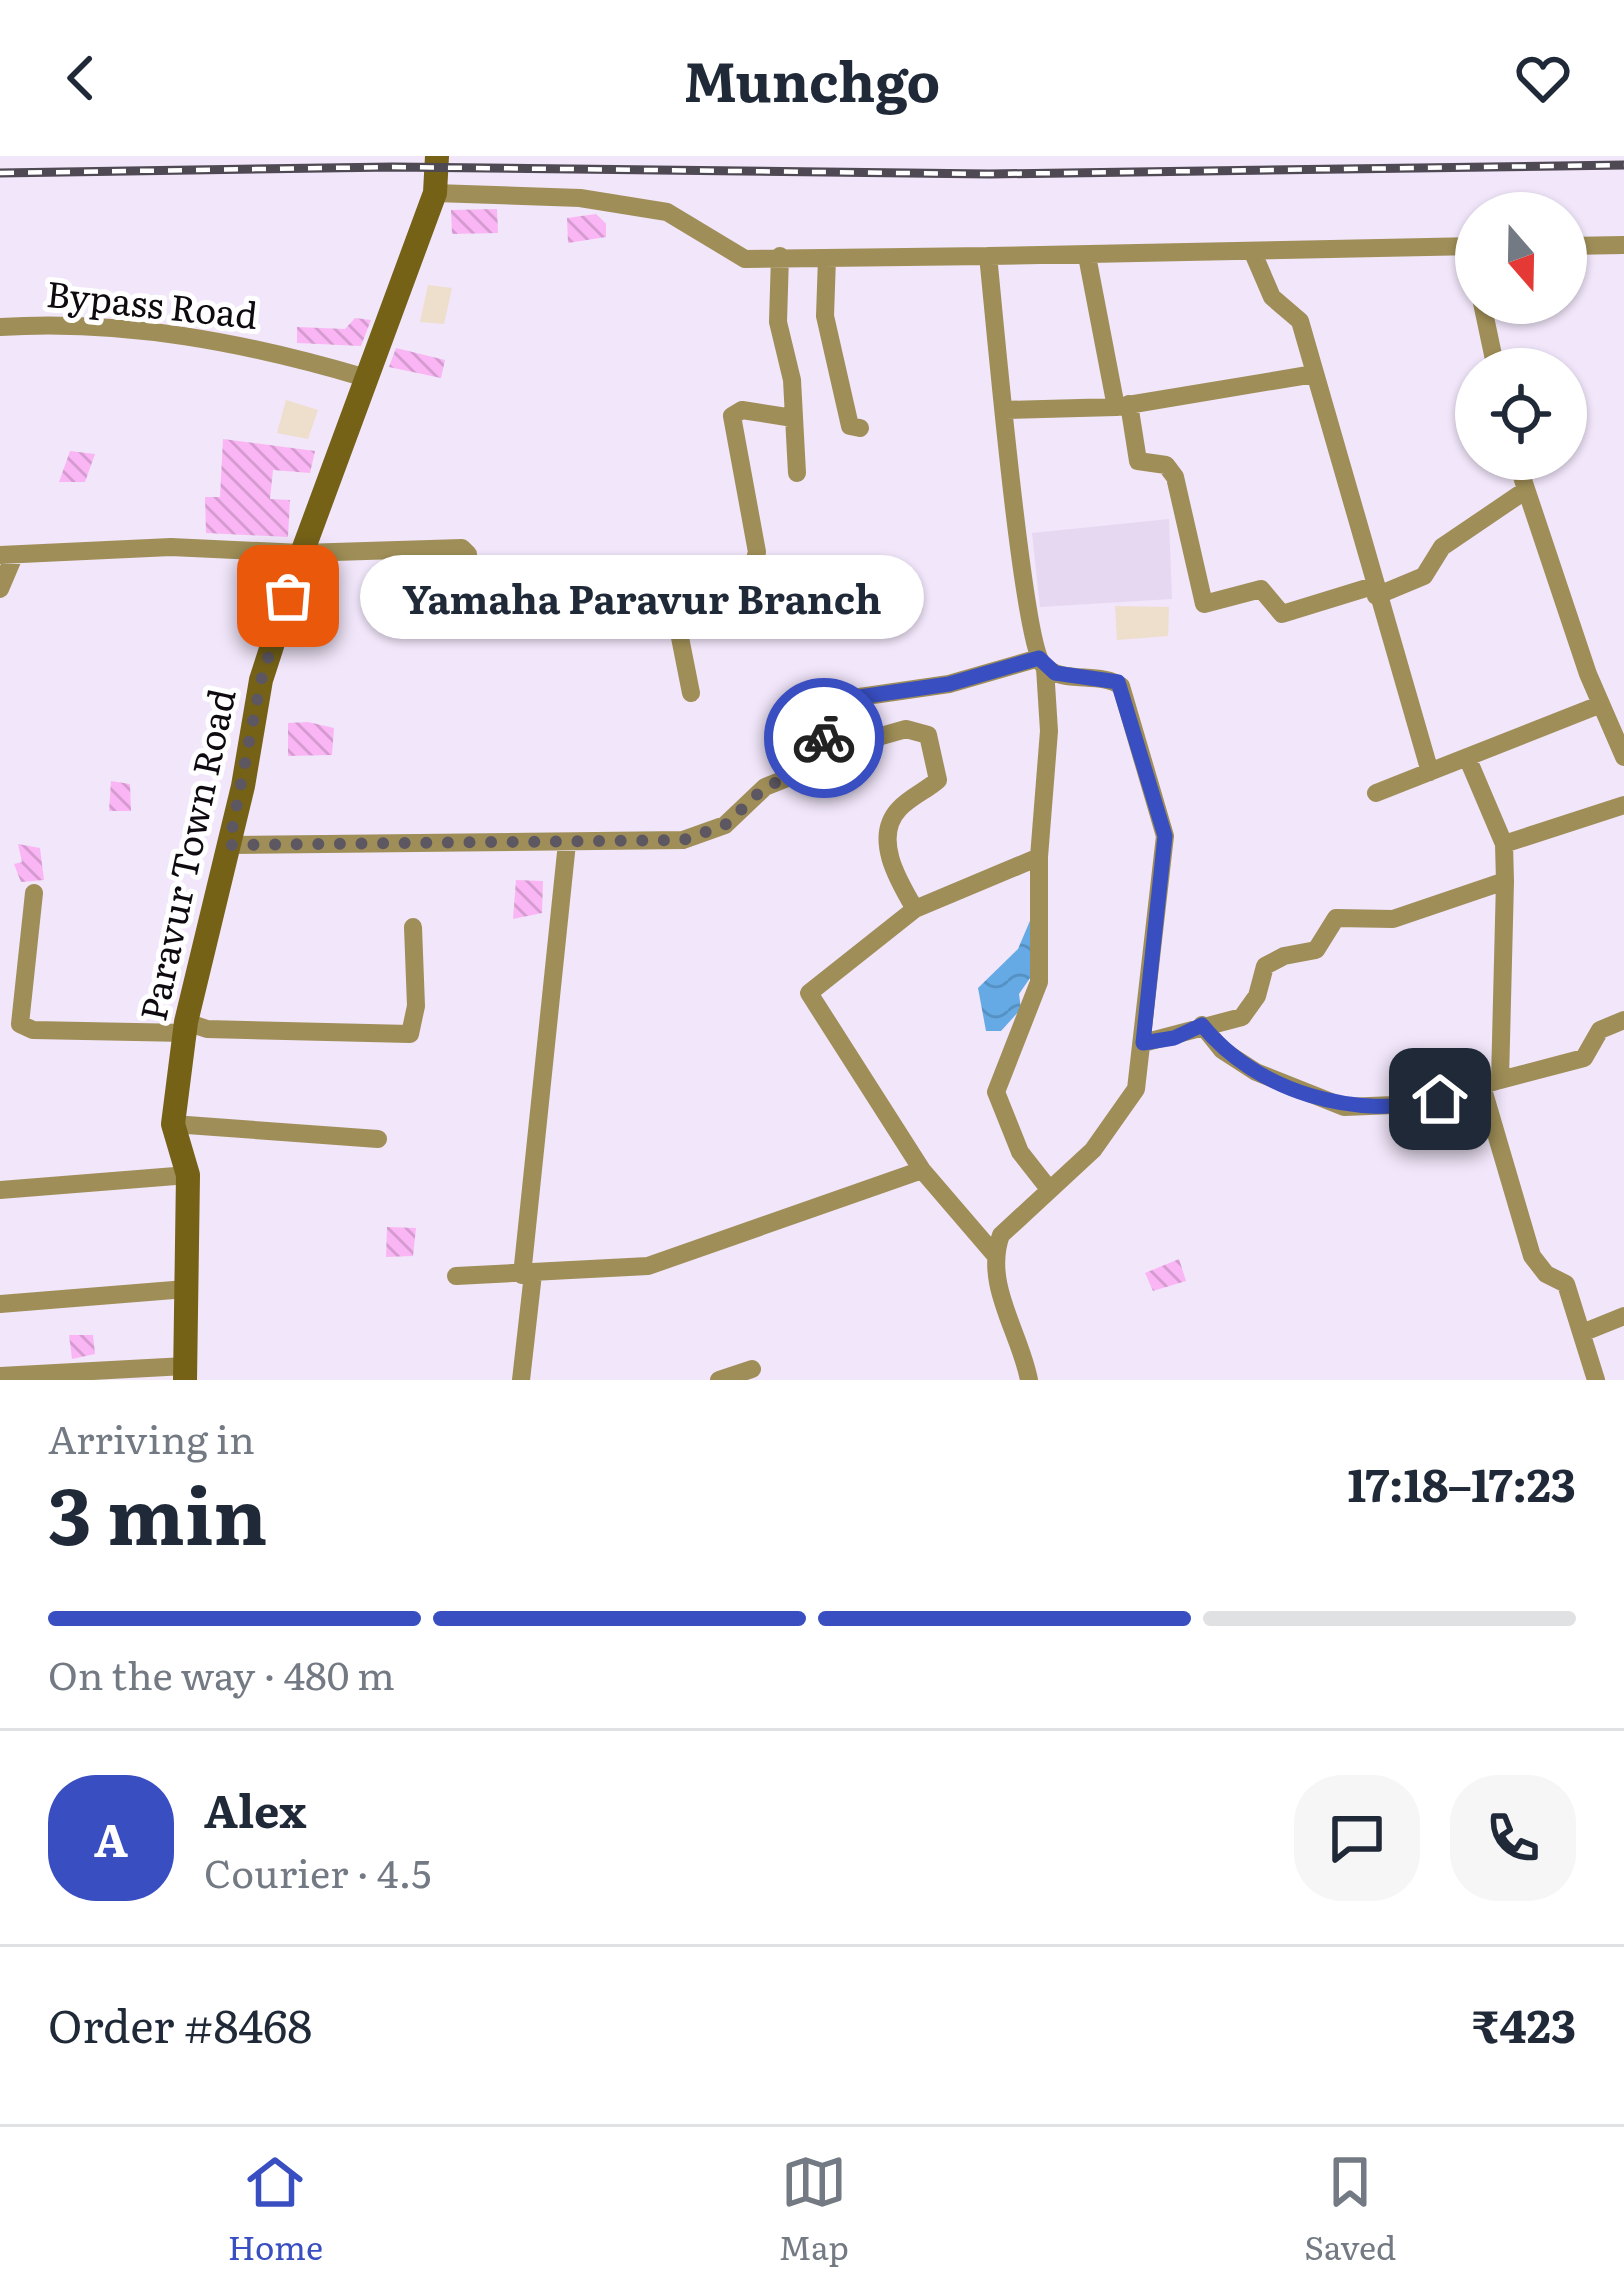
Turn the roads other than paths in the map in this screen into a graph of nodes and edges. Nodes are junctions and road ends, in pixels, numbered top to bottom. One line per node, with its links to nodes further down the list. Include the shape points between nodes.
1 (436, 156): 2 (main road, Paravur Town Road)
2 (435, 193): 7 (street, via 668,212 745,259); 13 (main road, Paravur Town Road)
3 (1587, 245): 4 (street)
4 (1624, 245)
5 (1455, 247): 6 (street)
6 (1253, 253): 9 (street); 12 (street, via 1272,297 1300,322)
7 (780, 256): 10 (street); 16 (street, via 778,322)
8 (988, 256): 9 (street); 10 (street); 15 (street)
9 (1087, 256): 14 (street)
10 (827, 258): 17 (street, via 825,316 850,426)
11 (0, 327): 13 (street, Bypass Road, via 87,325 251,344)
12 (1314, 374): 14 (street); 25 (street)
13 (366, 378): 21 (main road, Paravur Town Road)
14 (1122, 406): 15 (street); 25 (street, via 1138,461 1166,466 1175,477 1204,604 1261,589 1282,614)
15 (1004, 410): 26 (street)
16 (794, 418): 18 (street); 23 (street, via 742,410 732,416 753,566)
17 (860, 428)
18 (797, 472)
19 (1523, 480): 20 (street)
20 (1526, 490): 25 (street, via 1442,547 1424,576); 28 (street)
21 (302, 553): 22 (street, via 188,546); 23 (street, via 462,548 467,598 478,605); 37 (main road, Paravur Town Road, via 261,680)
22 (7, 555): 24 (street)
23 (669, 582): 27 (street)
24 (0, 589)
25 (1375, 591): 32 (street)
26 (1042, 663): 29 (street, via 818,703); 38 (street, via 1049,731); 46 (street, via 1121,686 1165,836)
27 (691, 693)
28 (1599, 705): 30 (street); 31 (street)
29 (828, 752): 35 (street, via 828,762 765,787 735,818 698,836); 41 (street, via 906,729 928,735 938,780 899,809 890,829 890,861)
30 (1467, 757): 32 (street); 36 (street)
31 (1624, 757)
32 (1430, 772): 33 (street)
33 (1376, 793)
34 (1624, 805): 36 (street)
35 (567, 843): 37 (street); 55 (street)
36 (1504, 844): 39 (street)
37 (229, 845): 45 (main road, Paravur Town Road)
38 (1039, 857): 41 (street); 52 (street, via 1039,982 996,1092 1020,1152)
39 (1505, 881): 44 (street, via 1393,919 1336,918 1316,950 1265,967 1242,1017); 47 (street)
40 (34, 893): 45 (street, via 20,1024)
41 (915, 909): 50 (street, via 809,993)
42 (413, 927): 45 (street, via 410,1034)
43 (1624, 1020): 47 (street, via 1600,1030 1584,1058)
44 (1202, 1025): 46 (street); 47 (street, via 1256,1072 1344,1107 1398,1108)
45 (186, 1028): 48 (main road, Paravur Town Road)
46 (1143, 1043): 52 (street, via 1124,1112)
47 (1491, 1083): 60 (street, via 1532,1256 1566,1284)
48 (173, 1124): 49 (street); 51 (main road, Paravur Town Road)
49 (378, 1139)
50 (922, 1170): 54 (street); 55 (street, via 648,1266)
51 (188, 1175): 53 (street); 57 (main road, Paravur Town Road)
52 (1049, 1189): 54 (street, via 1001,1235)
53 (0, 1190)
54 (995, 1256): 66 (street)
55 (528, 1275): 56 (street); 64 (street)
56 (456, 1276)
57 (186, 1288): 58 (street); 62 (main road, Paravur Town Road)
58 (0, 1304)
59 (1624, 1316): 60 (street)
60 (1582, 1333): 67 (street)
61 (752, 1369): 65 (street)
62 (185, 1373): 63 (street)
63 (0, 1376)
64 (521, 1380)
65 (719, 1380)
66 (1029, 1380)
67 (1596, 1380)

